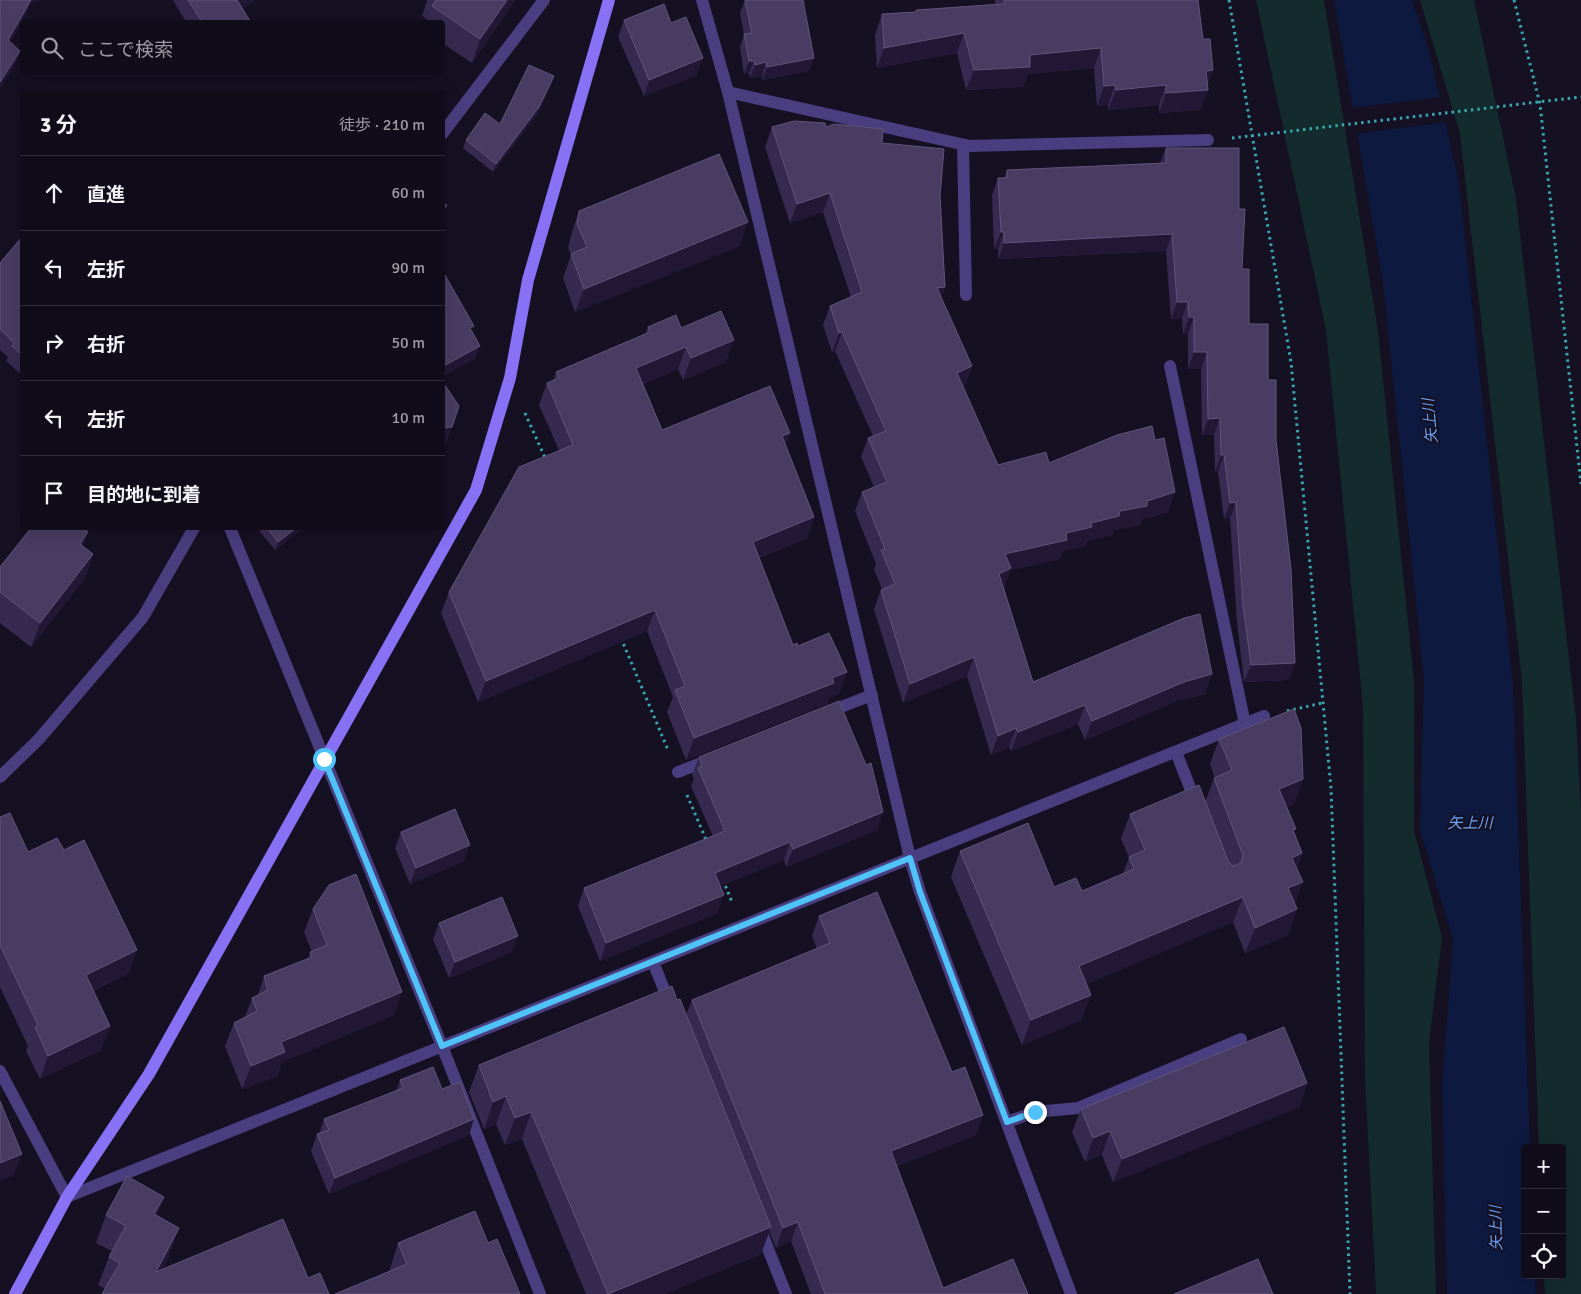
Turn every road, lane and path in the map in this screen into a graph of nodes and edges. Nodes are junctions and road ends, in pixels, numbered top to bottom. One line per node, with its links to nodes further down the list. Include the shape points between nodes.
1 (544, 0): 9 (street)
2 (609, 0): 16 (street, via 528,280)
3 (702, 0): 6 (street)
4 (1229, 0): 11 (path)
5 (1514, 0): 8 (path)
6 (728, 92): 13 (street); 22 (street)
7 (1581, 97): 8 (path)
8 (1540, 104): 11 (path); 18 (path)
9 (445, 130)
10 (1237, 137): 11 (path)
11 (1254, 137): 23 (path, via 1290,362)
12 (1208, 140): 13 (street)
13 (963, 145): 14 (street)
14 (966, 295)
15 (1170, 366): 26 (street)
16 (510, 378): 17 (path); 29 (street, via 476,490)
17 (548, 466)
18 (1581, 484)
19 (193, 530): 31 (street, via 143,617 39,739)
20 (231, 530): 29 (street)
21 (621, 637): 30 (path)
22 (872, 695): 25 (street); 34 (street)
23 (1322, 703): 24 (path); 49 (path, via 1331,788)
24 (1264, 716): 26 (street)
25 (816, 717)
26 (1245, 724): 27 (street)
27 (1176, 752): 32 (street); 34 (street)
28 (724, 754): 30 (street)
29 (324, 759): 40 (street); 43 (street, via 149,1074)
30 (678, 772): 33 (path)
31 (0, 777)
32 (1200, 813)
33 (708, 845)
34 (910, 858): 36 (street); 42 (street)
35 (720, 872): 36 (path)
36 (742, 926): 37 (street)
37 (653, 962): 38 (street); 40 (street)
38 (675, 1017)
39 (1241, 1039): 42 (street, via 1078,1108 1035,1112)
40 (442, 1046): 43 (street); 46 (street)
41 (0, 1071): 43 (street)
42 (1007, 1122): 48 (street)
43 (67, 1197): 45 (street)
44 (753, 1211): 47 (street)
45 (15, 1294)
46 (540, 1294)
47 (786, 1294)
48 (1071, 1294)
49 (1350, 1294)

